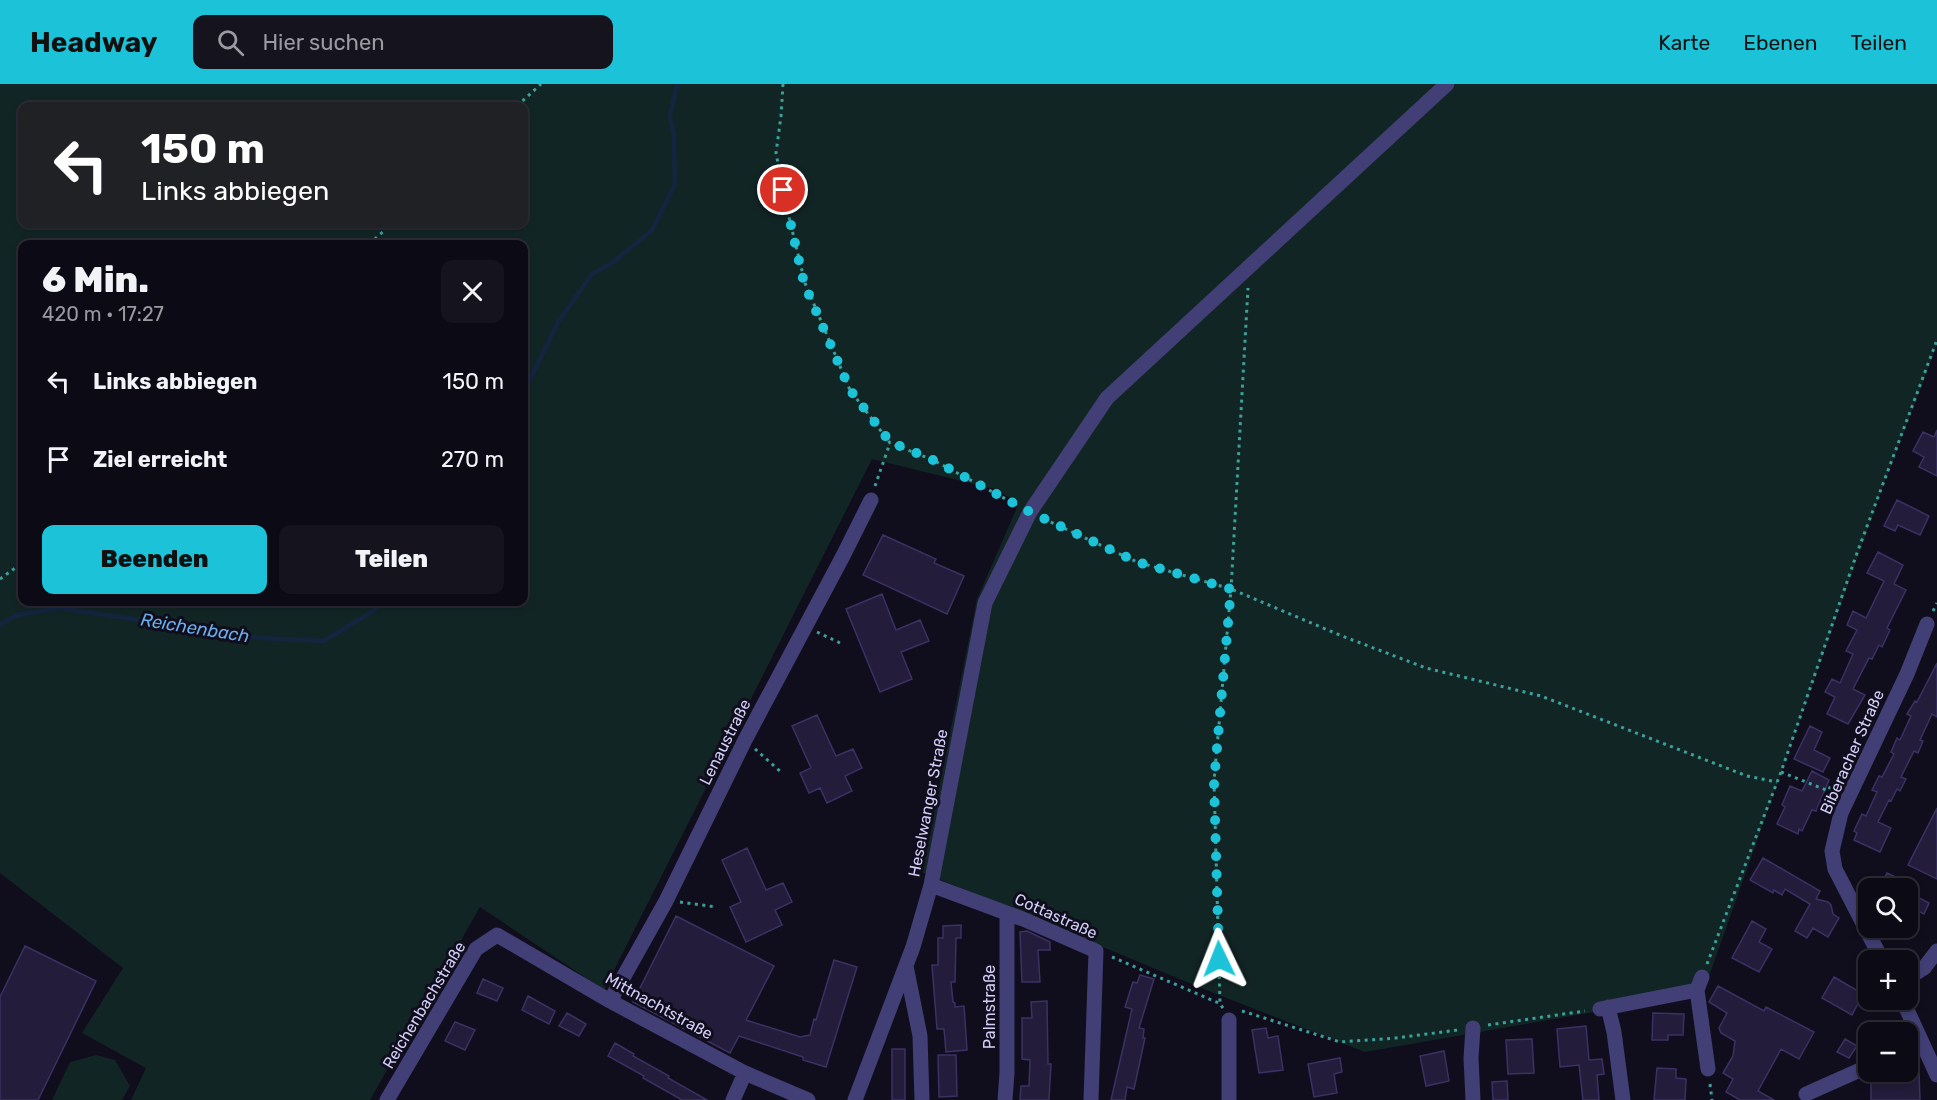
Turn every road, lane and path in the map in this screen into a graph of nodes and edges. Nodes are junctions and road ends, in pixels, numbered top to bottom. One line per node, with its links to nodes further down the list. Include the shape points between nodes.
1 (541, 84): 4 (path)
2 (783, 84): 9 (path, via 776,153 804,283 850,390)
3 (1447, 84): 7 (street, Heselwanger Straße)
4 (522, 102)
5 (387, 228): 6 (path)
6 (374, 240)
7 (1248, 268): 11 (street, Heselwanger Straße, via 1107,398); 14 (path)
8 (1937, 340): 19 (path)
9 (890, 442): 10 (path); 11 (path, via 933,460)
10 (871, 500): 16 (street, Lenaustraße)
11 (1030, 512): 14 (path, via 1137,562); 23 (street, Heselwanger Straße, via 985,603)
12 (18, 566): 13 (path)
13 (0, 579)
14 (1231, 589): 21 (path, via 1426,668 1541,696 1747,776); 35 (path, via 1214,782)
15 (1927, 624): 22 (street, Biberacher Straße)
16 (805, 627): 17 (path); 18 (street, Lenaustraße)
17 (840, 643)
18 (745, 740): 20 (path); 24 (street, Lenaustraße)
19 (1781, 772): 21 (path); 22 (path)
20 (782, 773)
21 (1777, 782): 33 (path)
22 (1849, 797): 28 (street, Biberacher Straße, via 1832,851 1834,869)
23 (931, 885): 26 (street, Cottastraße); 31 (street, Heselwanger Straße)
24 (666, 901): 25 (path); 34 (street, Lenaustraße)
25 (716, 907)
26 (1007, 914): 29 (street, Cottastraße); 51 (street, Palmstraße)
27 (497, 935): 34 (street, Mittnachtstraße); 46 (street, Reichenbachstraße, via 476,950)
28 (1877, 950)
29 (1096, 951): 35 (path); 52 (street, Cottastraße)
30 (1937, 951): 32 (street)
31 (906, 966): 49 (street, Heselwanger Straße); 50 (street, via 920,1036)
32 (1918, 972)
33 (1700, 984): 36 (street); 41 (street)
34 (610, 1001): 43 (street, Mittnachtstraße)
35 (1220, 1004): 38 (path)
36 (1604, 1008): 39 (path); 55 (street, via 1614,1032)
37 (1242, 1011): 39 (path, via 1340,1042)
38 (1230, 1014): 53 (street)
39 (1473, 1028): 54 (street)
40 (1918, 1050): 44 (street)
41 (1708, 1069)
42 (1858, 1071): 45 (street)
43 (746, 1073): 47 (street); 48 (street, Mittnachtstraße)
44 (1937, 1075)
45 (1806, 1094)
46 (387, 1100)
47 (732, 1100)
48 (808, 1100)
49 (855, 1100)
50 (922, 1100)
51 (1005, 1100)
52 (1092, 1100)
53 (1229, 1100)
54 (1473, 1100)
55 (1623, 1100)

